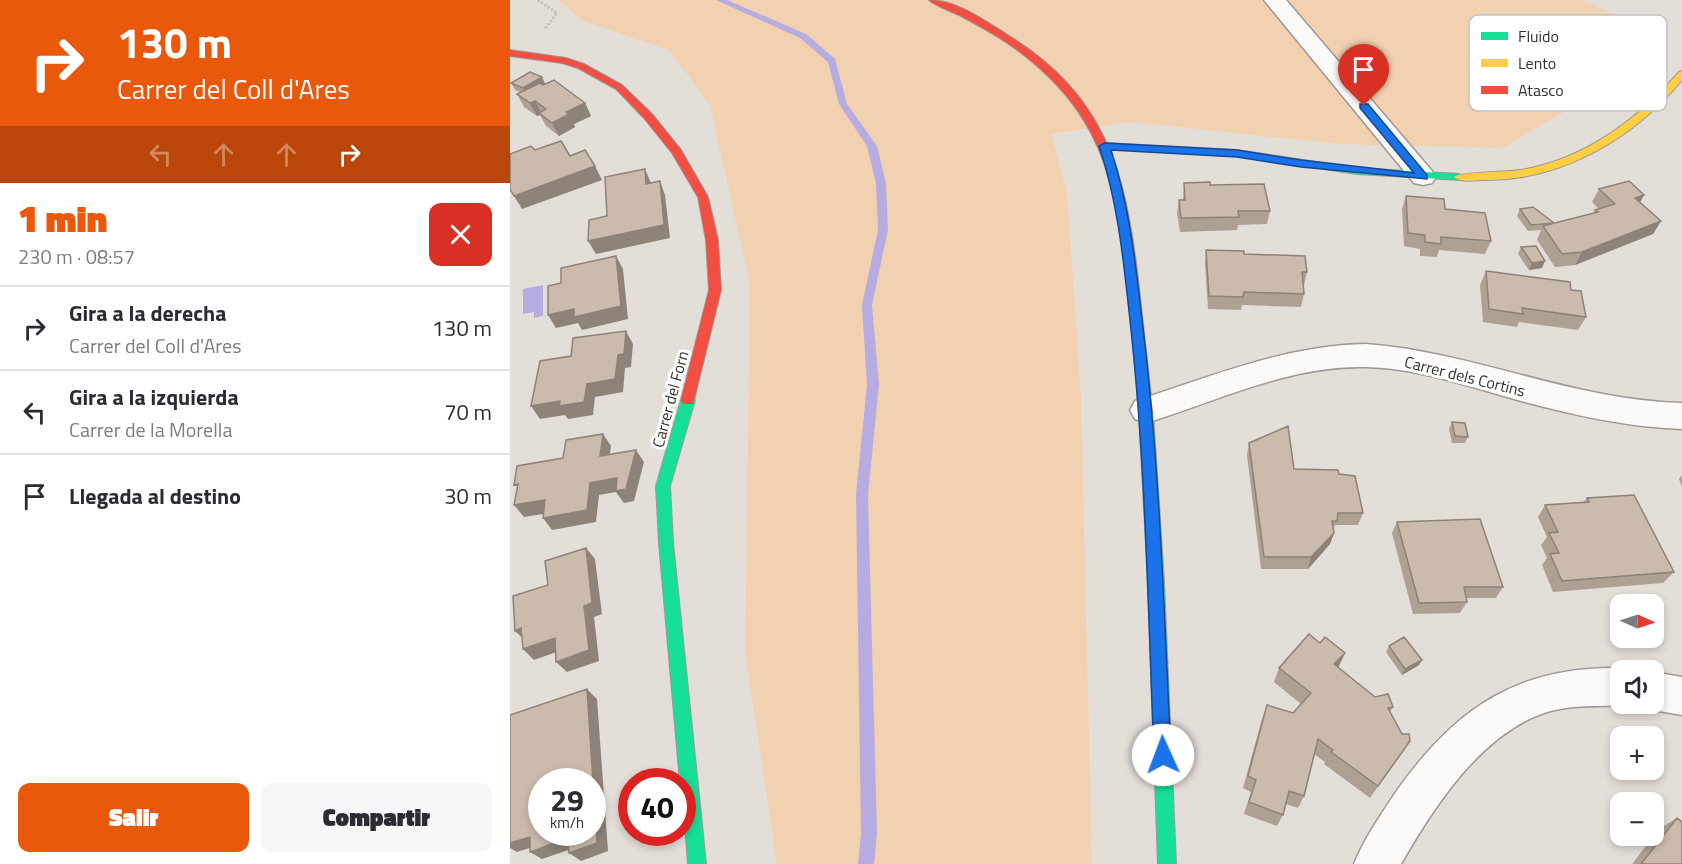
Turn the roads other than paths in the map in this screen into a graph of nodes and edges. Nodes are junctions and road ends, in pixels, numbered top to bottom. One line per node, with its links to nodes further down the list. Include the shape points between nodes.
1 (933, 0): 7 (street, via 977,19 1035,59 1087,117)
2 (1275, 0): 8 (street)
3 (510, 53): 14 (street, Carrer del Forn, via 563,60 619,87 676,152 703,197 712,240 715,290 663,486)
4 (1682, 74): 5 (street)
5 (1667, 94)
6 (1648, 111): 8 (street, via 1610,139 1533,173 1483,179)
7 (1105, 146): 8 (street, via 1237,153); 9 (street, via 1116,180 1128,253)
8 (1423, 177)
9 (1146, 410): 10 (street, Carrer dels Cortins, via 1240,377 1343,356 1385,357 1433,365 1570,402 1623,412); 15 (street)
10 (1682, 416)
11 (1610, 687): 16 (street, via 1568,689 1535,696 1503,712 1447,760 1412,802)
12 (1664, 693): 13 (street)
13 (1682, 696)
14 (697, 864)
15 (1167, 864)
16 (1376, 864)

